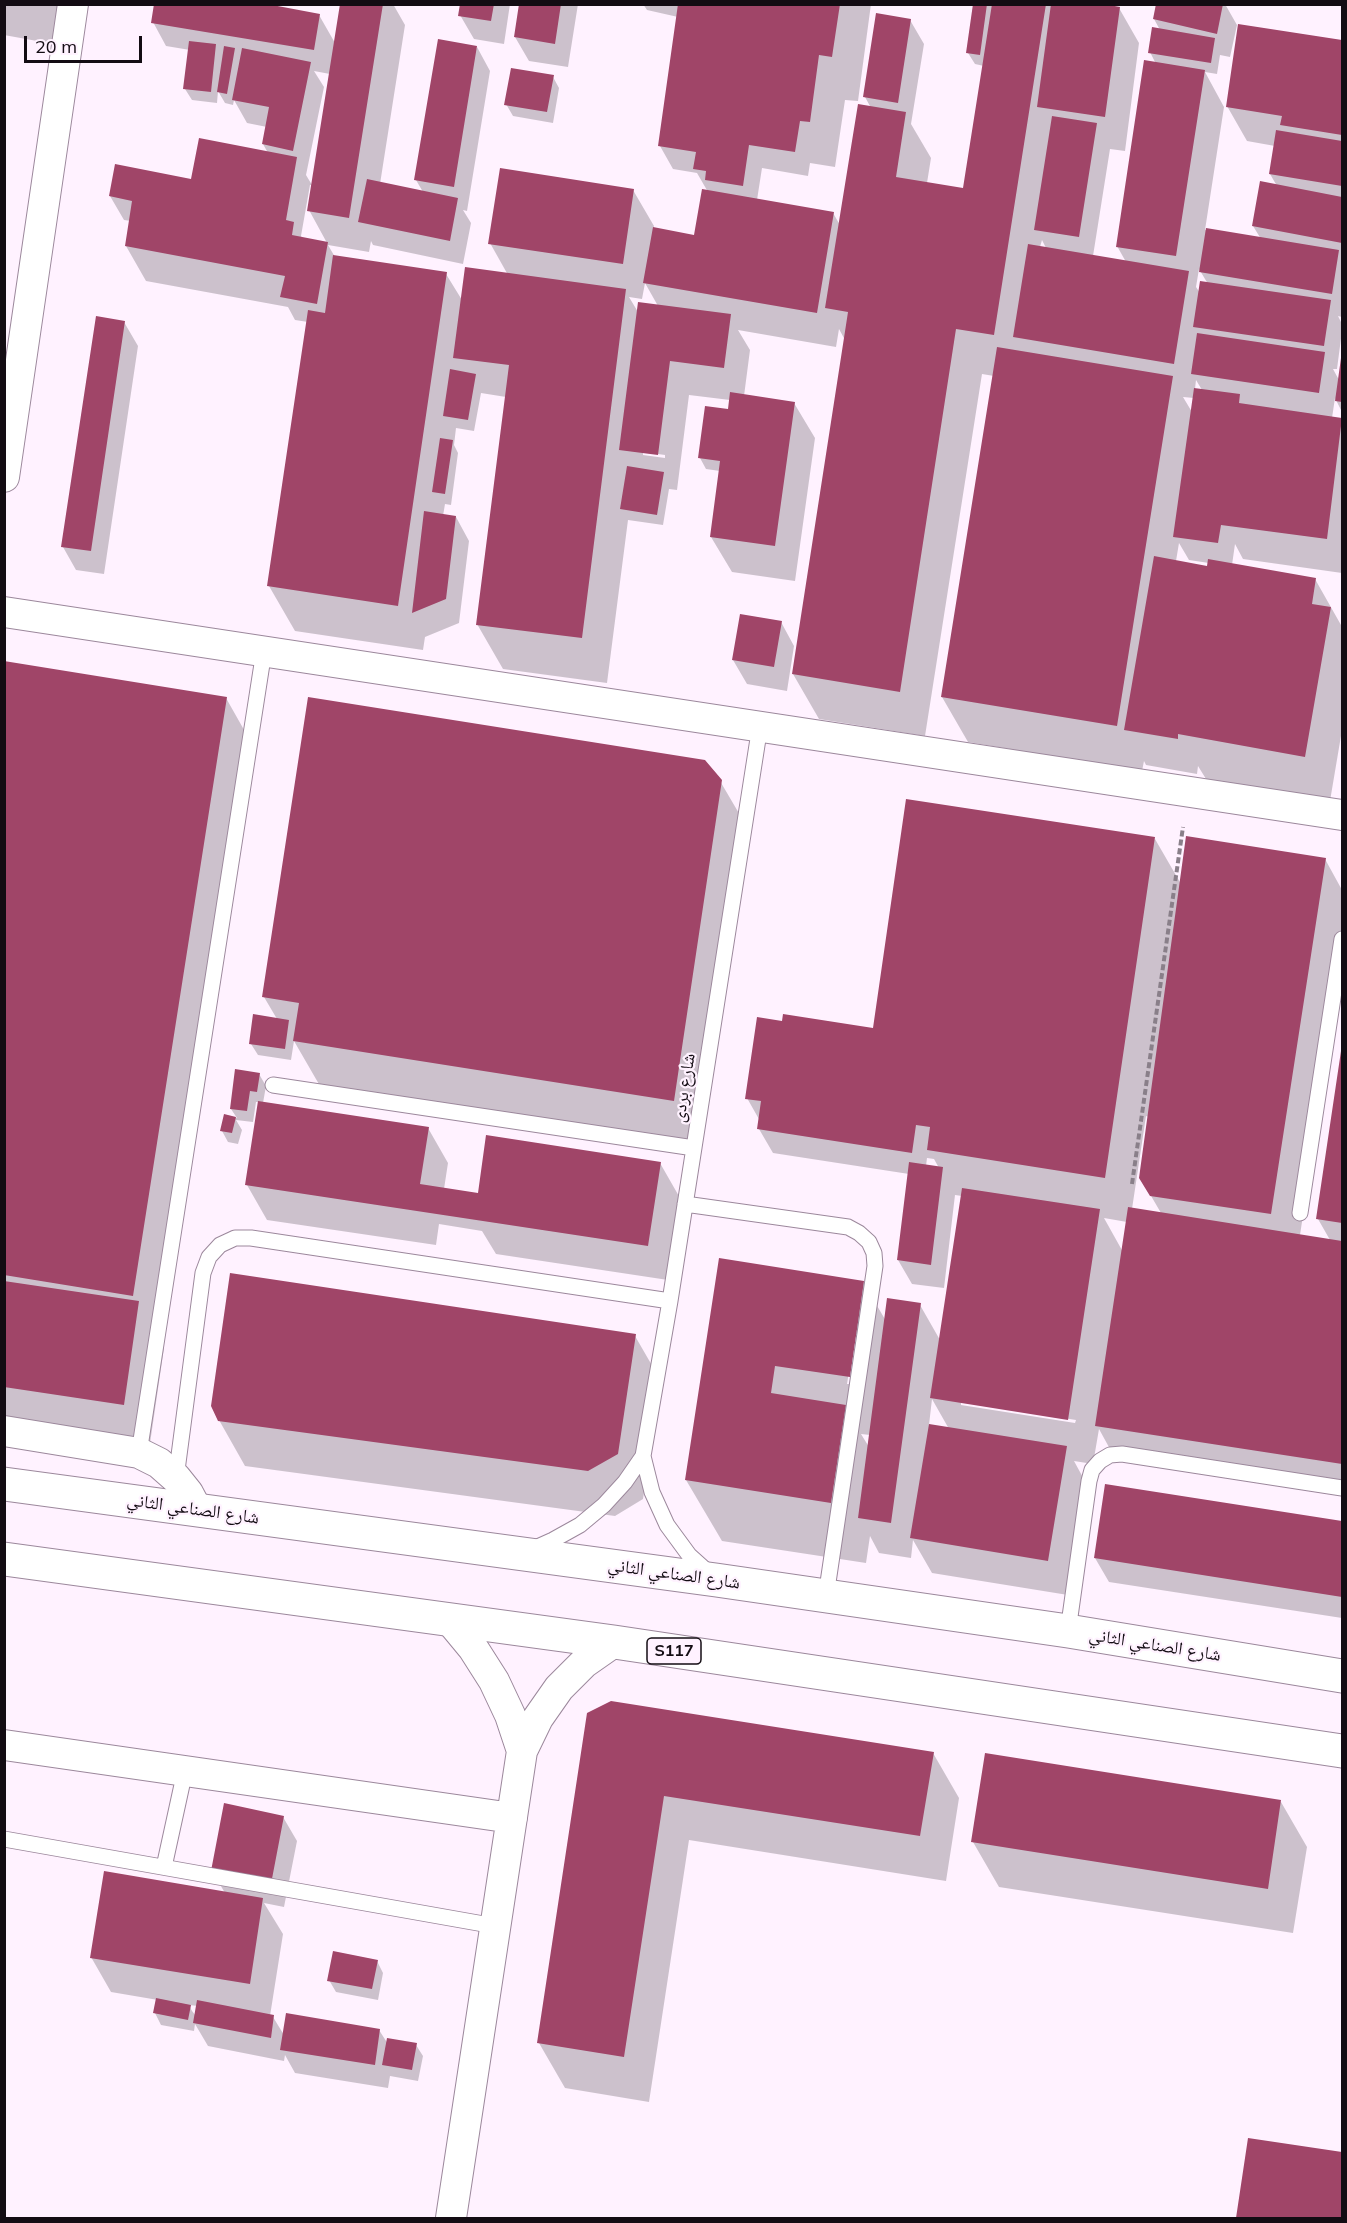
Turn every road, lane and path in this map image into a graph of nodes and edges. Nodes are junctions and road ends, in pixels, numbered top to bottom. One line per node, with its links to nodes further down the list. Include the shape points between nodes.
1 (73, 4): 2 (street)
2 (4, 477)
3 (4, 612): 4 (street)
4 (264, 651): 5 (street); 16 (lane)
5 (760, 726): 6 (street); 10 (lane, شارع بردى)
6 (1188, 791): 7 (street); 11 (path)
7 (1342, 815)
8 (1342, 939): 13 (lane)
9 (273, 1085): 10 (lane)
10 (694, 1148): 12 (lane, شارع بردى)
11 (1132, 1184)
12 (685, 1204): 14 (lane, شارع بردى); 25 (lane, via 848,1227 864,1237 874,1253)
13 (1300, 1213)
14 (670, 1301): 17 (lane, شارع بردى); 18 (lane, via 235,1238 220,1245 209,1257 203,1273)
15 (4, 1431): 16 (street)
16 (139, 1453): 18 (street)
17 (643, 1456): 22 (lane, شارع بردى, via 625,1482 580,1525); 24 (lane, شارع بردى, via 652,1492 668,1525 689,1555)
18 (176, 1478): 21 (street)
19 (4, 1484): 21 (main road, شارع الصناعي الثاني)
20 (1342, 1488): 27 (lane, via 1110,1455 1092,1470 1089,1481)
21 (197, 1510): 22 (main road, شارع الصناعي الثاني)
22 (525, 1553): 24 (main road, شارع الصناعي الثاني)
23 (4, 1559): 26 (main road, S117)
24 (716, 1580): 25 (main road, شارع الصناعي الثاني)
25 (826, 1596): 27 (main road, شارع الصناعي الثاني)
26 (449, 1619): 28 (main road, S117); 32 (street, via 494,1681)
27 (1068, 1631): 29 (main road, شارع الصناعي الثاني)
28 (614, 1642): 31 (main road, S117); 32 (street, via 584,1663 559,1688)
29 (1342, 1676)
30 (4, 1745): 33 (street)
31 (1342, 1750)
32 (522, 1751): 34 (street)
33 (185, 1771): 34 (street); 36 (lane)
34 (512, 1818): 37 (street)
35 (4, 1839): 36 (lane)
36 (164, 1867): 37 (lane)
37 (495, 1926): 38 (street)
38 (451, 2218)

